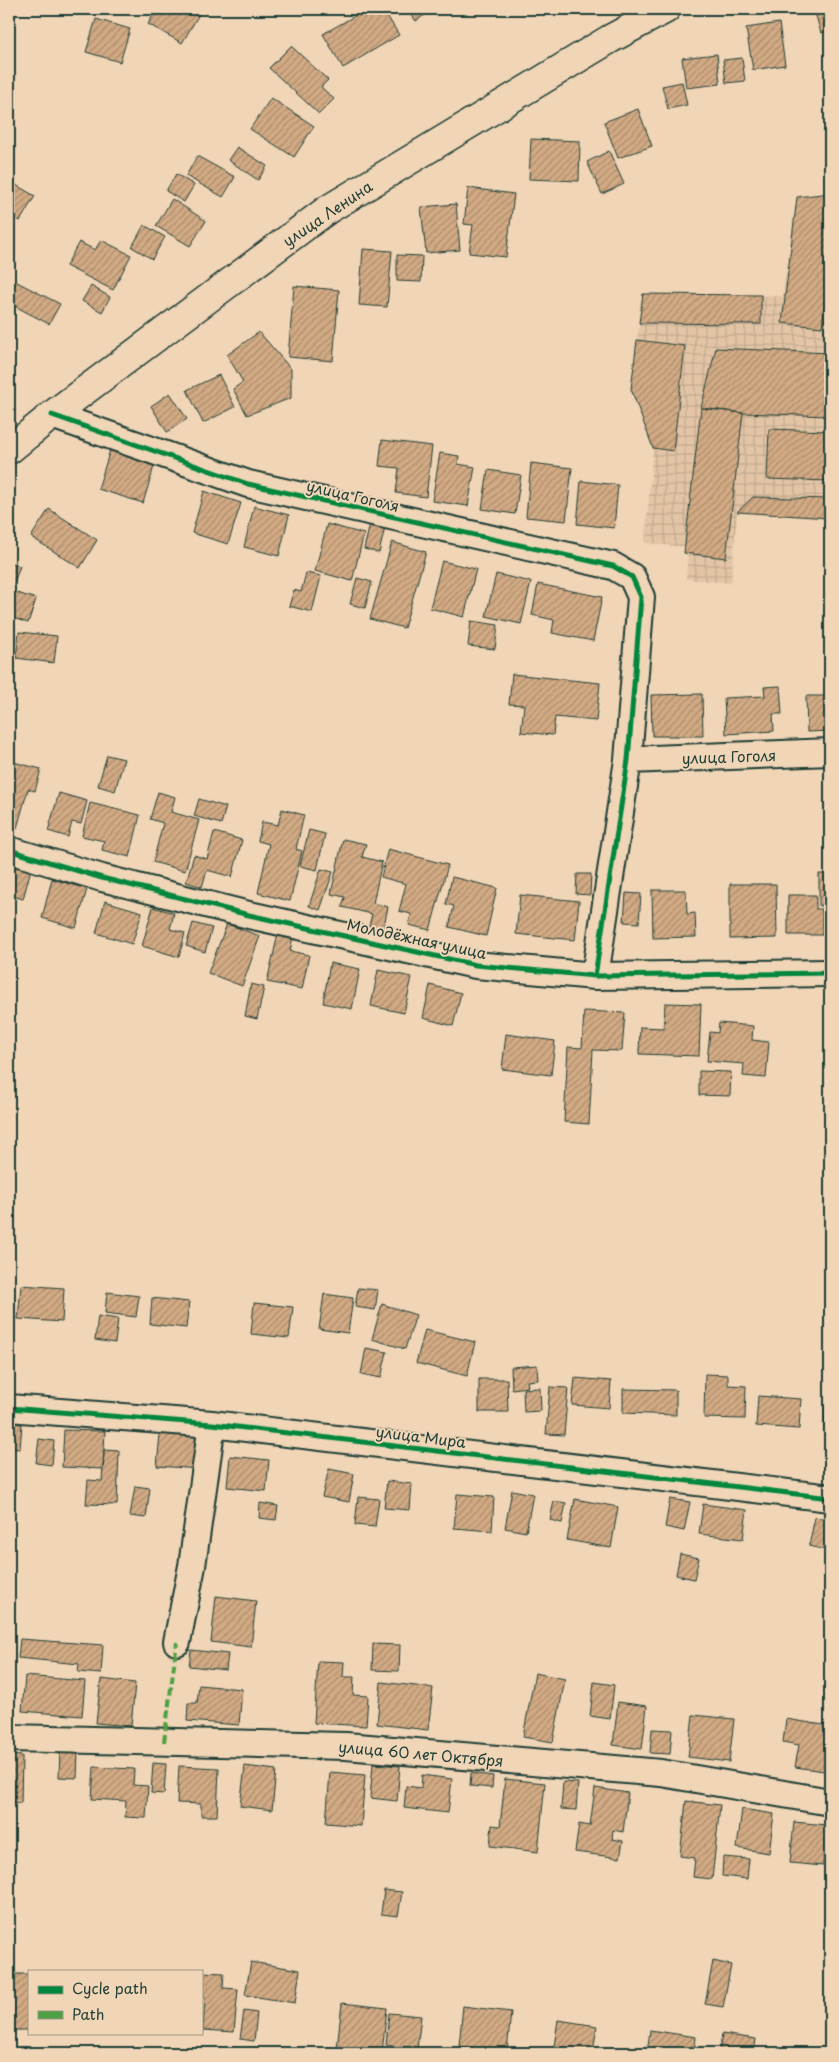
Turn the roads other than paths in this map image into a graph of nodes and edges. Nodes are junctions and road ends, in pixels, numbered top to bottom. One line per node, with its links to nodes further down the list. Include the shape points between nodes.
1 (666, 9): 2 (main road, улица Ленина, via 602,44 327,210)
2 (52, 415): 3 (main road, улица Ленина); 5 (street, улица Гоголя, via 248,484 613,566 632,577 641,597)
3 (9, 450)
4 (830, 752): 5 (street, улица Гоголя)
5 (628, 760): 8 (street)
6 (9, 850): 8 (street, Молодёжная улица, via 102,878 249,915 476,965)
7 (830, 973): 8 (street, Молодёжная улица)
8 (595, 976)
9 (9, 1408): 10 (street, улица Мира)
10 (212, 1424): 11 (street, улица Мира); 12 (street, via 192,1566)
11 (830, 1498)
12 (177, 1642)
13 (9, 1738): 14 (street, улица 60 лет Октября, via 346,1746 660,1773)
14 (830, 1802)

